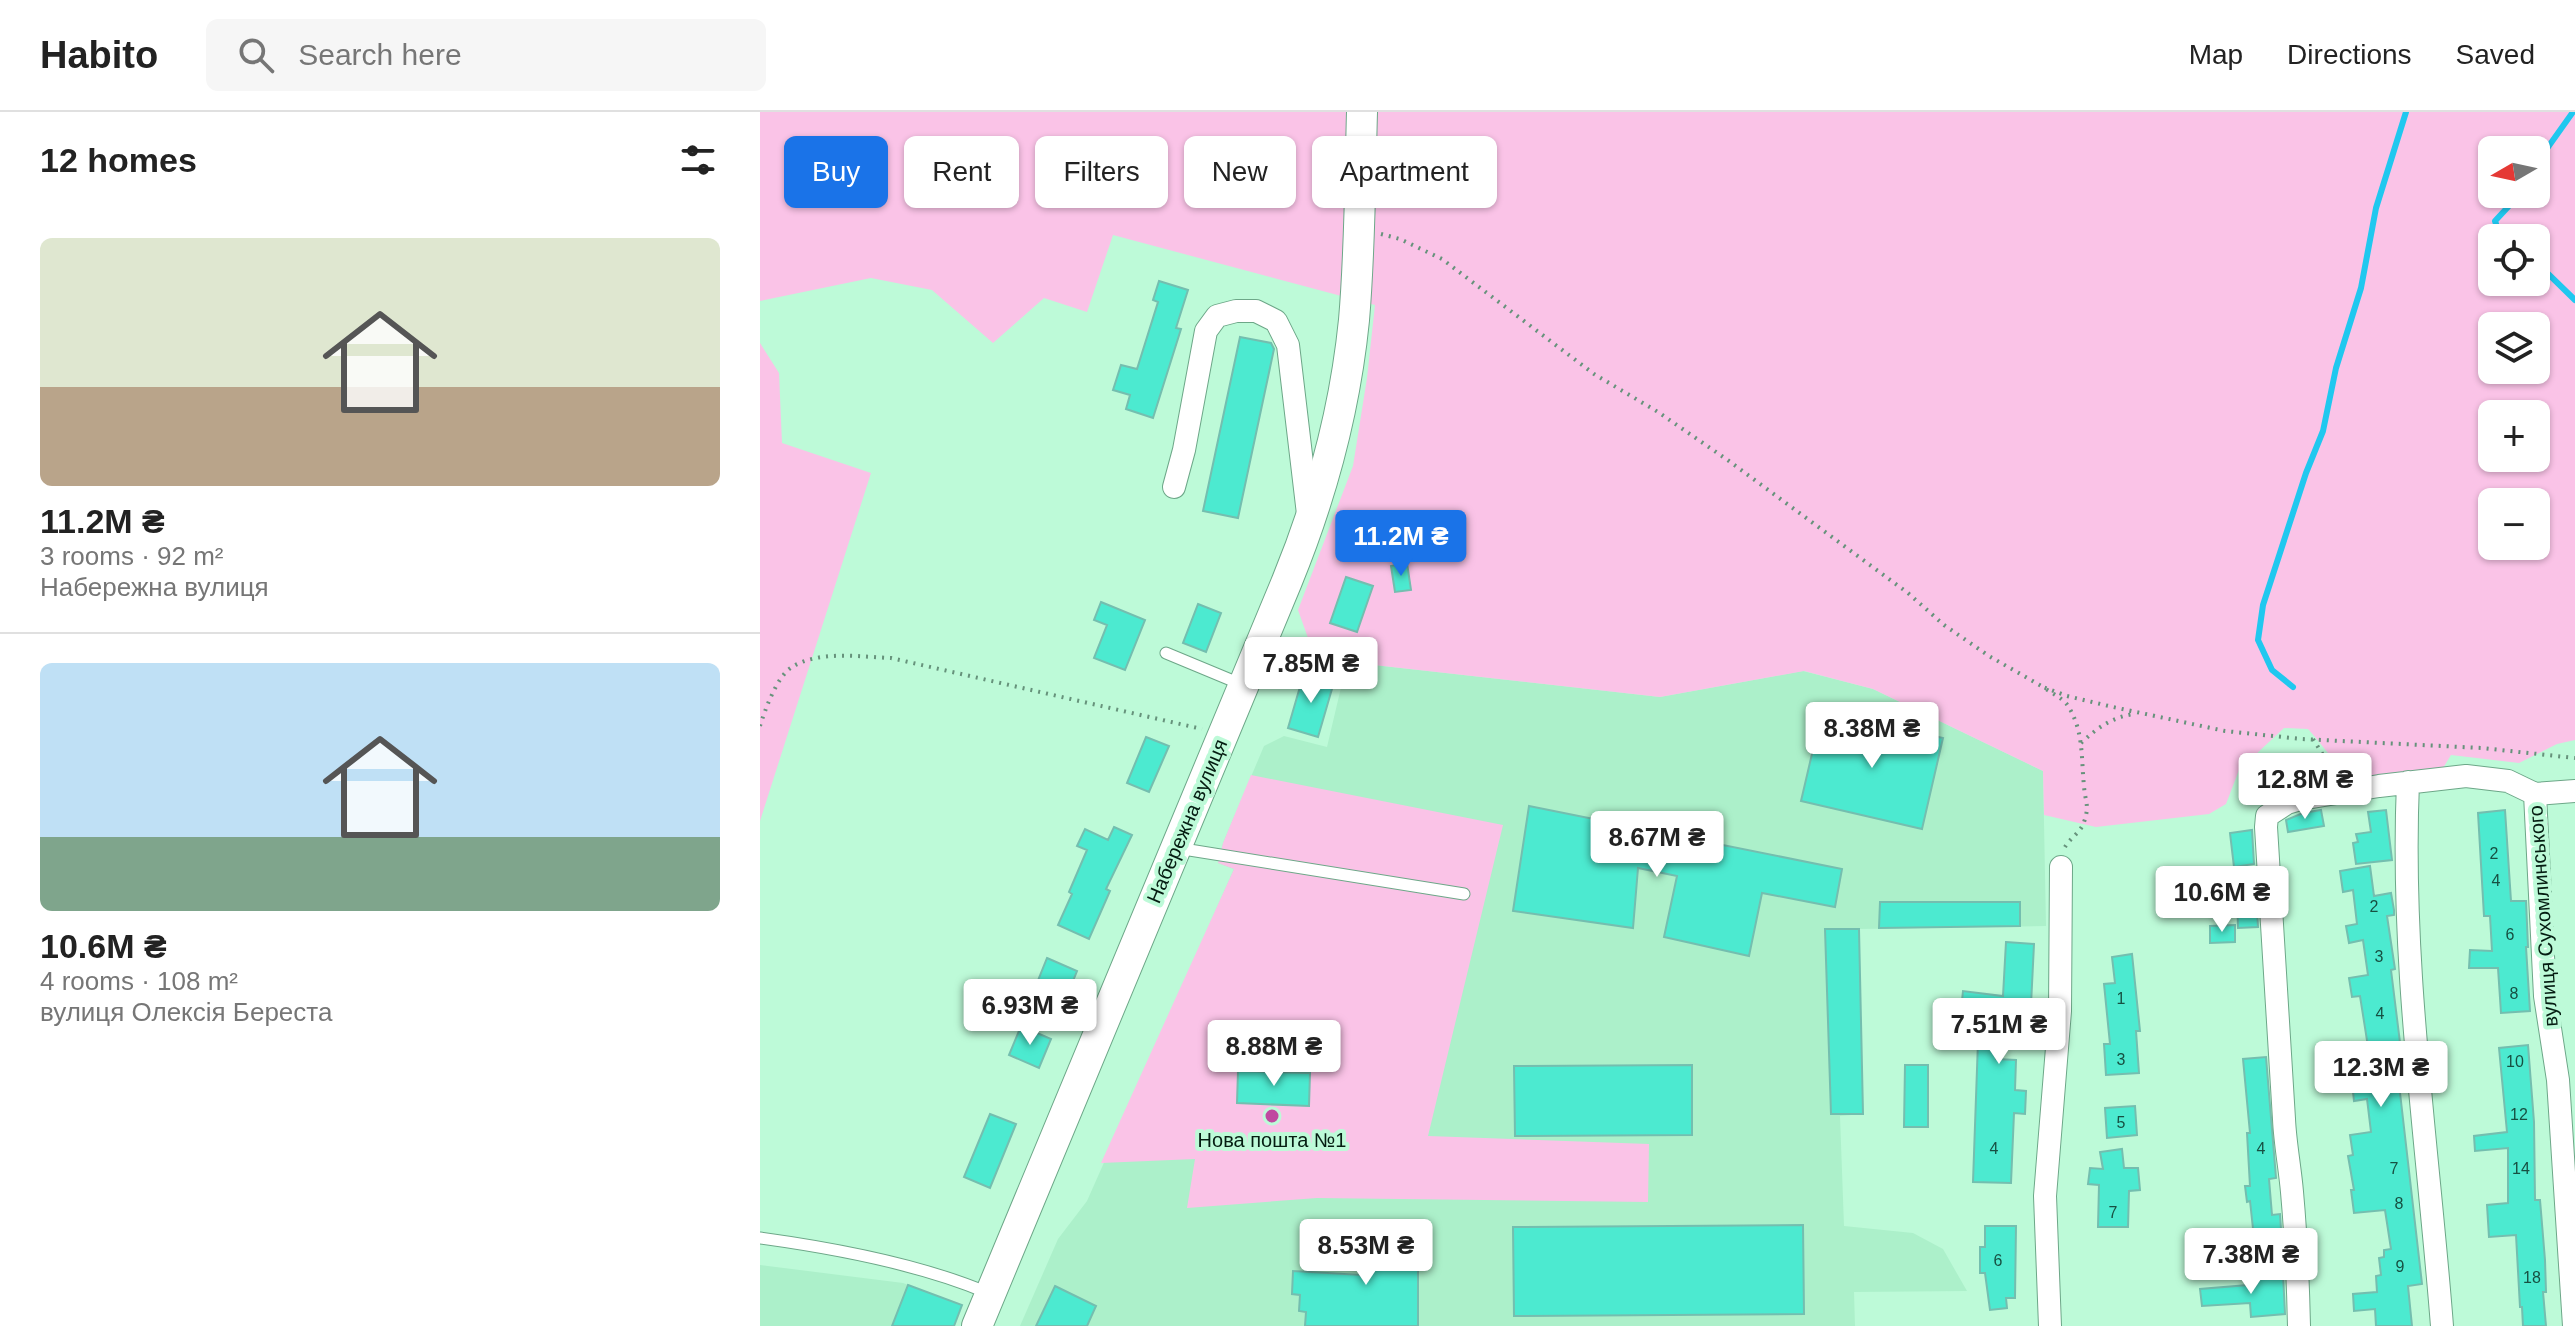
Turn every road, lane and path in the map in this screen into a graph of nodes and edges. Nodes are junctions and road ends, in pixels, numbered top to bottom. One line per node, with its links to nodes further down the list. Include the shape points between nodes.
1 (1362, 112): 2 (main road, Набережна вулиця)
2 (1359, 220): 4 (main road, Набережна вулиця, via 1351,338 1333,438); 7 (path, via 1373,232 1442,259 1594,374 1762,485 1944,625)
3 (1174, 487): 4 (street, via 1206,331 1217,316 1256,311 1276,321 1288,345)
4 (1310, 523): 6 (main road, Набережна вулиця)
5 (1166, 653): 6 (lane)
6 (1244, 686): 10 (main road, Набережна вулиця)
7 (2043, 687): 8 (path); 12 (path, via 2067,703)
8 (2141, 713): 11 (path, via 2225,731); 12 (path, via 2099,727)
9 (760, 726): 10 (path, via 791,667 843,655 891,658)
10 (1224, 734): 18 (main road, Набережна вулиця)
11 (2313, 739): 13 (path); 15 (path)
12 (2081, 743): 19 (path, via 2088,804 2083,827 2063,852)
13 (2575, 758)
14 (2408, 782): 15 (street); 17 (street, via 2466,776 2508,781); 26 (street, via 2419,1089)
15 (2350, 790): 25 (street, via 2287,803 2267,816)
16 (2575, 791): 17 (street)
17 (2535, 794): 27 (street, вулиця Сухомлинського, via 2545,996 2558,1080)
18 (1176, 847): 20 (lane); 22 (main road, Набережна вулиця)
19 (2061, 867): 24 (street, via 2060,1011 2045,1196)
20 (1464, 894)
21 (760, 1238): 22 (lane, via 953,1278)
22 (990, 1294): 23 (main road, Набережна вулиця)
23 (977, 1326)
24 (2050, 1326)
25 (2299, 1326)
26 (2442, 1326)
27 (2574, 1326)

